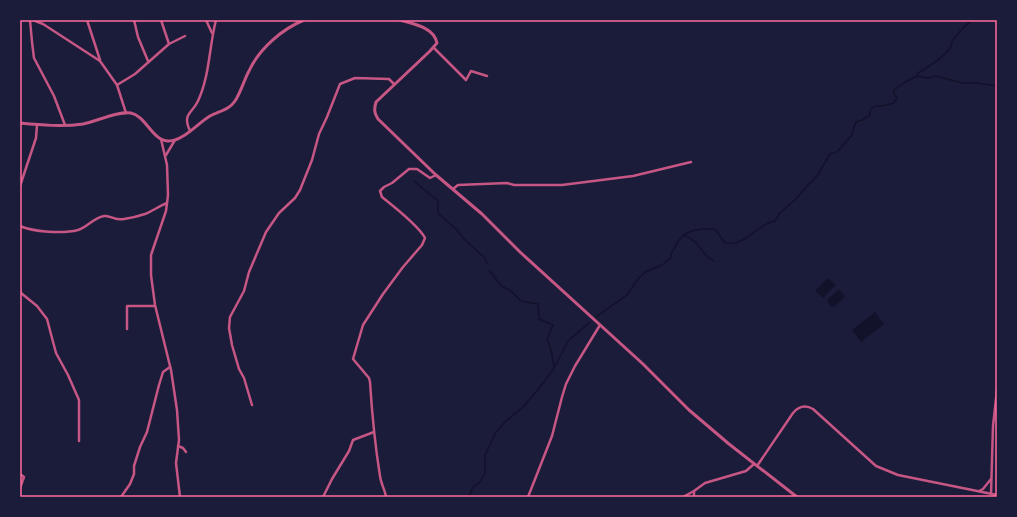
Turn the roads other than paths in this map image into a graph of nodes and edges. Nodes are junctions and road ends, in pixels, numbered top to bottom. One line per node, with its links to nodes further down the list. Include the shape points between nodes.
1 (32, 20): 13 (street, via 43,24); 21 (street, via 34,58 54,96)
2 (87, 20): 13 (street)
3 (134, 20): 14 (street)
4 (161, 20): 11 (street)
5 (206, 20): 9 (street)
6 (216, 20): 9 (street)
7 (304, 20): 22 (street, via 284,32 262,52 249,70 232,105 206,118)
8 (400, 20): 12 (street, via 432,33 436,37)
9 (212, 33): 22 (street, via 208,70 198,102 187,118)
10 (185, 36): 11 (street)
11 (169, 44): 14 (street)
12 (434, 48): 15 (street, via 466,80 471,71); 16 (street)
13 (100, 61): 17 (street)
14 (148, 61): 17 (street, via 135,74)
15 (487, 76)
16 (394, 84): 27 (street, via 376,102 375,114); 39 (street, via 389,79 355,78 340,84 300,190 266,232 229,323 234,352)
17 (117, 85): 18 (street)
18 (126, 113): 21 (street, via 84,124); 23 (street, via 139,117)
19 (20, 123): 20 (street)
20 (37, 125): 21 (street); 28 (street, via 36,138)
21 (65, 125)
22 (190, 131): 24 (street)
23 (161, 139): 24 (street); 25 (street)
24 (175, 140): 25 (street)
25 (166, 155): 30 (street)
26 (691, 162): 29 (street, via 633,176 562,185 507,183 458,185)
27 (436, 175): 29 (street); 41 (street, via 430,178 417,169 409,169 380,191 382,197 425,238 366,320 355,348 353,359 370,382)
28 (20, 186)
29 (453, 189): 34 (street)
30 (167, 204): 31 (street, via 146,214 124,219 116,220 104,216 78,230 59,231); 33 (street, via 150,260)
31 (20, 226)
32 (20, 289): 42 (street, via 47,319 56,353 80,400)
33 (155, 306): 35 (street, via 127,306); 36 (street)
34 (600, 325): 45 (street, via 689,410); 57 (street, via 566,384 552,436)
35 (128, 330)
36 (170, 367): 43 (street, via 177,410); 53 (street, via 163,372 158,385 147,432 134,466 134,474)
37 (997, 390): 47 (street)
38 (810, 401): 40 (street)
39 (252, 406)
40 (808, 406): 45 (street, via 793,413); 50 (street, via 876,466 898,475)
41 (374, 432): 55 (street, via 353,440); 56 (street, via 380,481)
42 (79, 441)
43 (178, 446): 44 (street); 54 (street, via 176,463)
44 (186, 452)
45 (755, 465): 49 (street, via 746,471 705,483); 60 (street)
46 (20, 474): 48 (street, via 24,477)
47 (991, 478): 50 (street, via 983,489); 51 (street)
48 (20, 488)
49 (694, 491): 58 (street); 59 (street)
50 (977, 491): 51 (street)
51 (991, 494): 52 (street)
52 (997, 495)
53 (120, 497)
54 (180, 497)
55 (323, 497)
56 (386, 497)
57 (528, 497)
58 (683, 497)
59 (694, 497)
60 (797, 497)

